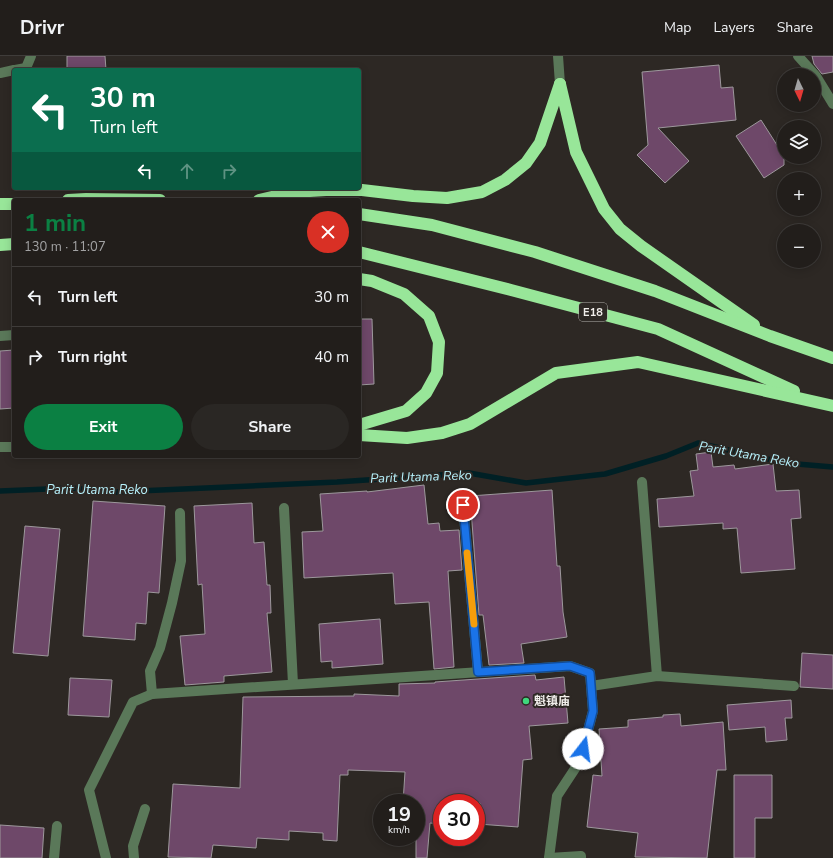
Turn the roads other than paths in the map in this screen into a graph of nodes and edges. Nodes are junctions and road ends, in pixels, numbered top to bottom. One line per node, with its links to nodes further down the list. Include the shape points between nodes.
1 (31, 56): 4 (street)
2 (558, 56): 7 (street)
3 (798, 56): 8 (street, via 816,76)
4 (26, 68)
5 (12, 71): 6 (street)
6 (0, 73)
7 (560, 84): 12 (highway, via 540,143 526,163 505,180 482,192 447,198); 23 (highway, via 576,152 604,208 620,229)
8 (833, 104)
9 (326, 190): 13 (highway, via 293,192)
10 (326, 190): 11 (highway)
11 (361, 190)
12 (361, 190)
13 (268, 198)
14 (0, 204): 15 (highway)
15 (12, 204)
16 (361, 214): 23 (highway, via 432,225 535,252 655,291)
17 (12, 244): 18 (highway)
18 (0, 245)
19 (361, 252): 25 (highway, E18, via 658,329)
20 (361, 279): 27 (highway, via 404,294 429,316 439,342 437,373 426,393 406,411)
21 (12, 335): 22 (street)
22 (0, 336)
23 (770, 336): 24 (highway)
24 (828, 356)
25 (817, 402): 26 (highway, E18); 28 (highway, via 638,362 556,373 470,424 442,433 407,438)
26 (833, 406)
27 (361, 424)
28 (361, 435)
29 (0, 447): 30 (street)
30 (12, 447)
31 (642, 482): 36 (street)
32 (463, 505): 35 (street)
33 (284, 508): 37 (street)
34 (180, 513): 40 (street, via 181,561 160,648 150,671)
35 (478, 672): 37 (street); 38 (street, via 570,666 590,673)
36 (657, 676): 38 (street); 39 (street)
37 (293, 684): 40 (street)
38 (591, 686): 47 (street, via 593,711 580,761 557,796)
39 (794, 686)
40 (152, 694): 45 (street, via 133,702 89,790)
41 (145, 809): 46 (street, via 133,846)
42 (57, 826): 44 (street)
43 (581, 857): 47 (street)
44 (54, 858)
45 (106, 858)
46 (134, 858)
47 (549, 858)

